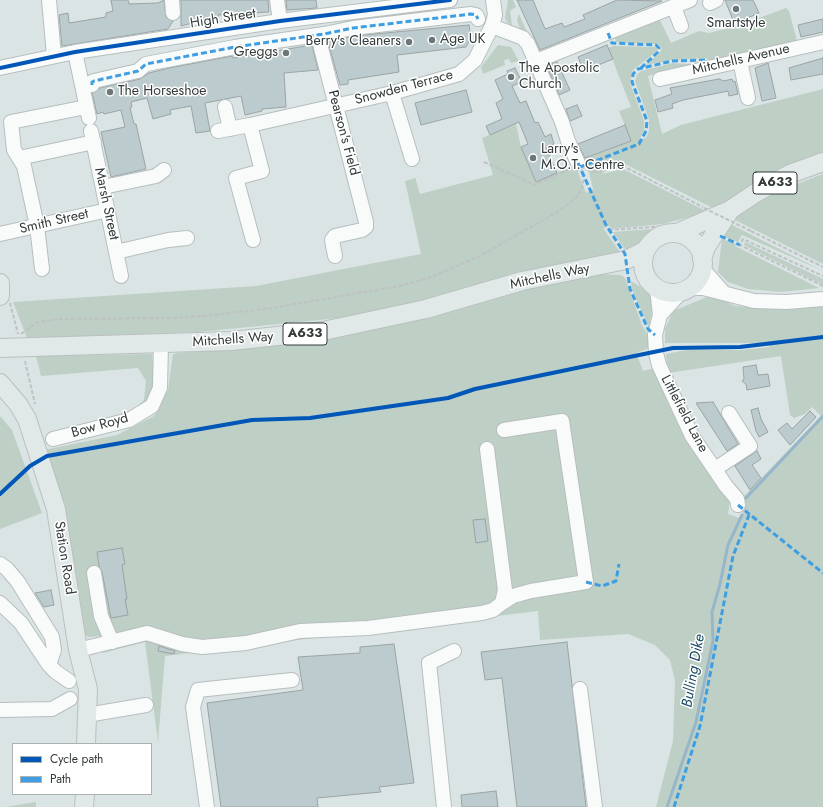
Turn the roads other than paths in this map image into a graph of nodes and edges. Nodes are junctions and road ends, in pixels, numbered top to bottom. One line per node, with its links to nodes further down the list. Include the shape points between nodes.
1 (49, 0): 14 (street)
2 (277, 0): 8 (street)
3 (450, 0): 8 (street, High Street)
4 (493, 0): 9 (street, Snowden Terrace, via 495,15)
5 (690, 0): 6 (street)
6 (674, 7): 10 (street); 15 (street)
7 (478, 19): 19 (street, via 476,15 470,14 338,30 146,64 138,71 94,81)
8 (280, 21): 13 (street, High Street)
9 (492, 26): 15 (street, via 523,38); 20 (street, Snowden Terrace, via 475,60 468,68 449,78)
10 (681, 26)
11 (823, 42): 16 (street, Mitchells Avenue)
12 (320, 44): 22 (street, Pearson's Field)
13 (75, 52): 14 (street, High Street); 24 (street, Marsh Street, via 83,69)
14 (54, 56): 17 (street, High Street)
15 (536, 61): 29 (street, via 562,122)
16 (740, 61): 18 (street, Mitchells Avenue); 21 (street)
17 (0, 68)
18 (660, 79)
19 (92, 84)
20 (392, 93): 22 (street, Snowden Terrace); 27 (street)
21 (748, 98)
22 (336, 106): 25 (street, Snowden Terrace); 41 (street, Pearson's Field, via 366,227 335,236 332,240)
23 (225, 107): 25 (street, Snowden Terrace, via 224,130)
24 (90, 124): 26 (street); 26 (street, via 11,122 14,150); 31 (street, Marsh Street)
25 (250, 125): 38 (street, via 262,171 236,178)
26 (19, 158): 34 (street, via 24,166)
27 (412, 159)
28 (823, 162): 33 (main road, A633, via 790,174)
29 (577, 167)
30 (164, 170): 31 (street, via 156,176)
31 (103, 187): 32 (street, Marsh Street)
32 (108, 210): 34 (street, Smith Street); 40 (street, Marsh Street)
33 (730, 210): 35 (main road, A633); 42 (main road, via 712,237)
34 (37, 226): 36 (street, Smith Street); 44 (street)
35 (677, 233): 39 (main road, via 658,237); 42 (main road, via 694,242)
36 (0, 234)
37 (187, 238): 40 (street)
38 (253, 240)
39 (646, 250): 43 (main road, Mitchells Way, via 626,260); 46 (main road, via 643,266 647,278)
40 (116, 252): 45 (street, Marsh Street)
41 (335, 256)
42 (702, 263): 47 (main road, via 699,277); 48 (street)
43 (602, 266): 46 (main road, Mitchells Way / A633, via 628,271); 51 (main road, Mitchells Way / A633, via 559,272 426,309 323,331 246,340)
44 (42, 269)
45 (121, 276)
46 (654, 286): 47 (main road, via 665,292); 50 (street, Littlefield Lane)
47 (684, 290): 48 (street, via 703,288); 50 (street, Littlefield Lane)
48 (724, 293): 49 (street, via 754,301)
49 (823, 299)
50 (660, 315): 58 (street, Littlefield Lane, via 655,335 659,365 692,436)
51 (161, 344): 52 (main road, Mitchells Way / A633, via 20,342); 56 (street, Bow Royd, via 160,388 152,406 129,420)
52 (0, 348)
53 (0, 383): 65 (main road, Station Road, via 18,404 27,420 52,497 62,540)
54 (729, 413): 58 (street, via 750,446)
55 (504, 430): 63 (street, via 562,421 586,582 531,591 513,596)
56 (53, 439)
57 (487, 449): 63 (street, via 503,568 505,590)
58 (715, 469): 59 (street, Littlefield Lane, via 737,499)
59 (738, 505)
60 (0, 564): 67 (street, via 7,568 18,582 52,638 54,650)
61 (94, 573): 64 (street, via 101,616)
62 (0, 603): 67 (street, via 21,623)
63 (502, 603): 64 (street, via 494,610 482,613 368,628 300,631 246,643 192,646 147,633)
64 (112, 642): 65 (street)
65 (78, 650): 68 (main road, Station Road)
66 (454, 651): 79 (street, via 429,663)
67 (49, 665): 68 (street, via 56,672)
68 (76, 675): 71 (street, Station Road, via 68,689); 73 (main road, Station Road, via 88,689)
69 (292, 680): 78 (street, via 198,690 193,706)
70 (580, 689): 80 (street)
71 (70, 698): 73 (street); 74 (street, via 52,709)
72 (146, 705): 73 (street)
73 (87, 709): 75 (main road, Station Road)
74 (0, 710)
75 (86, 743)
76 (85, 795): 77 (main road)
77 (84, 807)
78 (207, 807)
79 (444, 807)
80 (596, 807)

